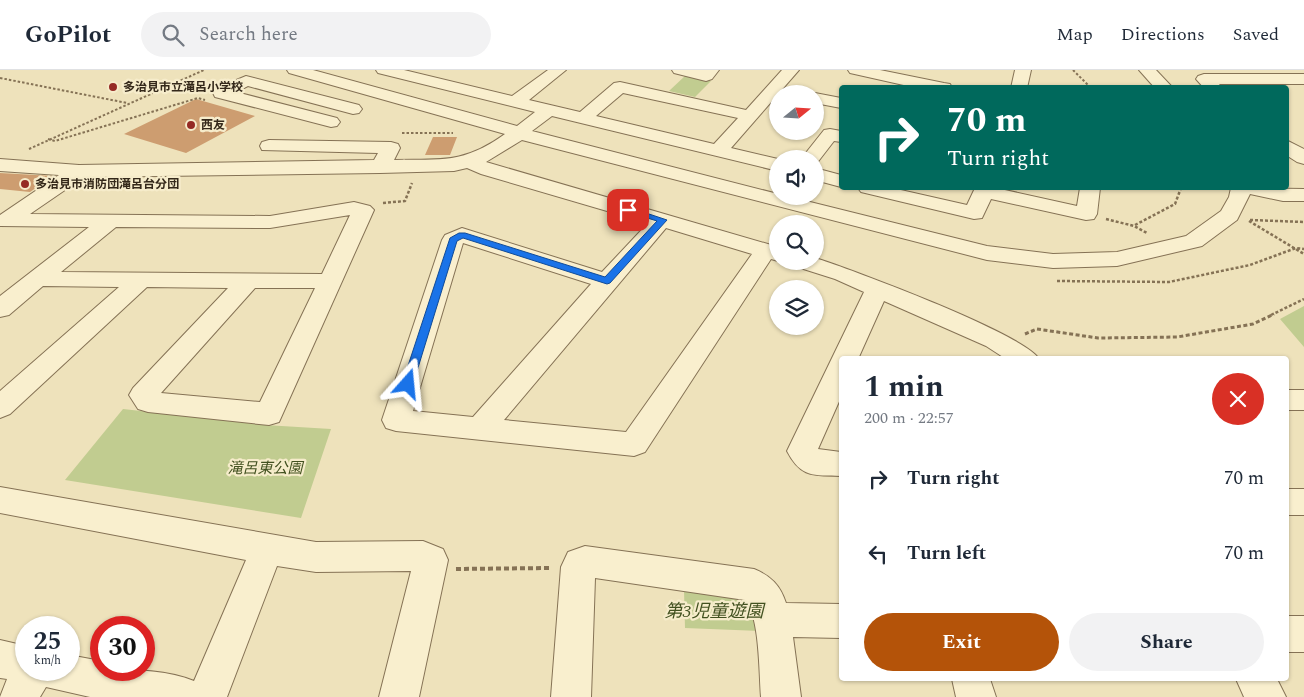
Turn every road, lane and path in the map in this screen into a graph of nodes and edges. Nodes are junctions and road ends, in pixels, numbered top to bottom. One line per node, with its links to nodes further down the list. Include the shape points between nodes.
1 (204, 70): 26 (path)
2 (296, 70): 13 (street)
3 (680, 70): 4 (street, via 706,76)
4 (711, 70)
5 (791, 70): 15 (street)
6 (860, 70): 16 (street)
7 (1023, 70): 17 (street)
8 (1073, 70): 18 (path)
9 (1147, 70): 19 (street)
10 (396, 71): 24 (street)
11 (552, 71): 24 (street)
12 (0, 78): 26 (path)
13 (321, 78): 21 (street); 32 (street)
14 (1304, 79): 20 (street, via 1204,79)
15 (779, 85)
16 (927, 85)
17 (1019, 85)
18 (1088, 85)
19 (1162, 85)
20 (1211, 85)
21 (292, 93): 27 (street); 27 (street, via 246,81 221,93); 31 (street, via 353,109)
22 (769, 96): 29 (street)
23 (824, 100): 25 (street)
24 (515, 102): 28 (street)
25 (839, 103)
26 (128, 104): 42 (path, via 48,139)
27 (267, 105): 31 (street)
28 (548, 110): 30 (street); 32 (street)
29 (751, 116): 30 (street, via 620,87); 38 (street)
30 (582, 119): 38 (street)
31 (331, 122): 35 (street, via 345,127)
32 (518, 132): 40 (street, via 488,154); 63 (street, via 987,253 1053,261 1117,259)
33 (839, 136): 37 (street, via 830,134)
34 (269, 146): 35 (street)
35 (334, 147): 43 (street, via 391,148)
36 (1289, 148): 39 (street)
37 (817, 150)
38 (718, 151): 41 (street)
39 (1304, 158)
40 (470, 162): 44 (street); 58 (street)
41 (769, 163)
42 (0, 165): 45 (street)
43 (380, 167): 44 (street); 45 (street)
44 (418, 167): 56 (path, via 405,201 386,202)
45 (79, 171): 61 (street)
46 (824, 176): 47 (street)
47 (839, 180)
48 (876, 190): 49 (street, via 974,213)
49 (984, 190)
50 (988, 190): 57 (street)
51 (1090, 190): 57 (street)
52 (1180, 190): 62 (path, via 1175,204)
53 (1241, 190): 63 (street, via 1228,215 1194,241)
54 (1258, 190): 55 (street)
55 (1304, 195)
56 (363, 210): 59 (street, via 354,208 270,222); 71 (street)
57 (1086, 214): 62 (path)
58 (663, 220): 64 (street); 72 (street)
59 (110, 221): 61 (street); 68 (street)
60 (1304, 222): 65 (path, via 1246,220)
61 (4, 223)
62 (1134, 226): 63 (path)
63 (1173, 247)
64 (769, 251)
65 (1304, 254)
66 (769, 256): 83 (street, via 634,444)
67 (824, 268): 73 (street)
68 (38, 280): 69 (street); 75 (street)
69 (141, 280): 70 (street); 82 (street)
70 (249, 280): 71 (street); 71 (street, via 143,395 148,402 269,414)
71 (331, 281)
72 (607, 281): 83 (street); 83 (street, via 462,235 453,240 396,420)
73 (878, 289): 76 (street); 77 (street)
74 (1304, 299): 76 (path, via 1253,324 1177,337 1098,338 1037,328)
75 (0, 309)
76 (1000, 352): 78 (street)
77 (846, 356)
78 (1015, 356)
79 (839, 371): 84 (street, via 802,451 811,462)
80 (1289, 400): 81 (street)
81 (1304, 400)
82 (0, 407)
83 (480, 428)
84 (839, 464)
85 (0, 500): 88 (street)
86 (1289, 502): 87 (street)
87 (1304, 502)
88 (267, 549): 90 (street, via 316,557 424,556 431,560); 103 (street)
89 (578, 567): 90 (path); 91 (street, via 585,561 754,586 766,597); 105 (street)
90 (430, 569): 104 (street)
91 (773, 620): 92 (street); 106 (street)
92 (839, 621)
93 (1289, 634): 94 (street)
94 (1304, 634)
95 (0, 659): 96 (street)
96 (15, 662)
97 (80, 676): 102 (street)
98 (28, 681): 101 (street)
99 (972, 681): 107 (street)
100 (1256, 681): 108 (street)
101 (19, 697)
102 (185, 697)
103 (208, 697)
104 (399, 697)
105 (571, 697)
106 (781, 697)
107 (976, 697)
108 (1266, 697)

